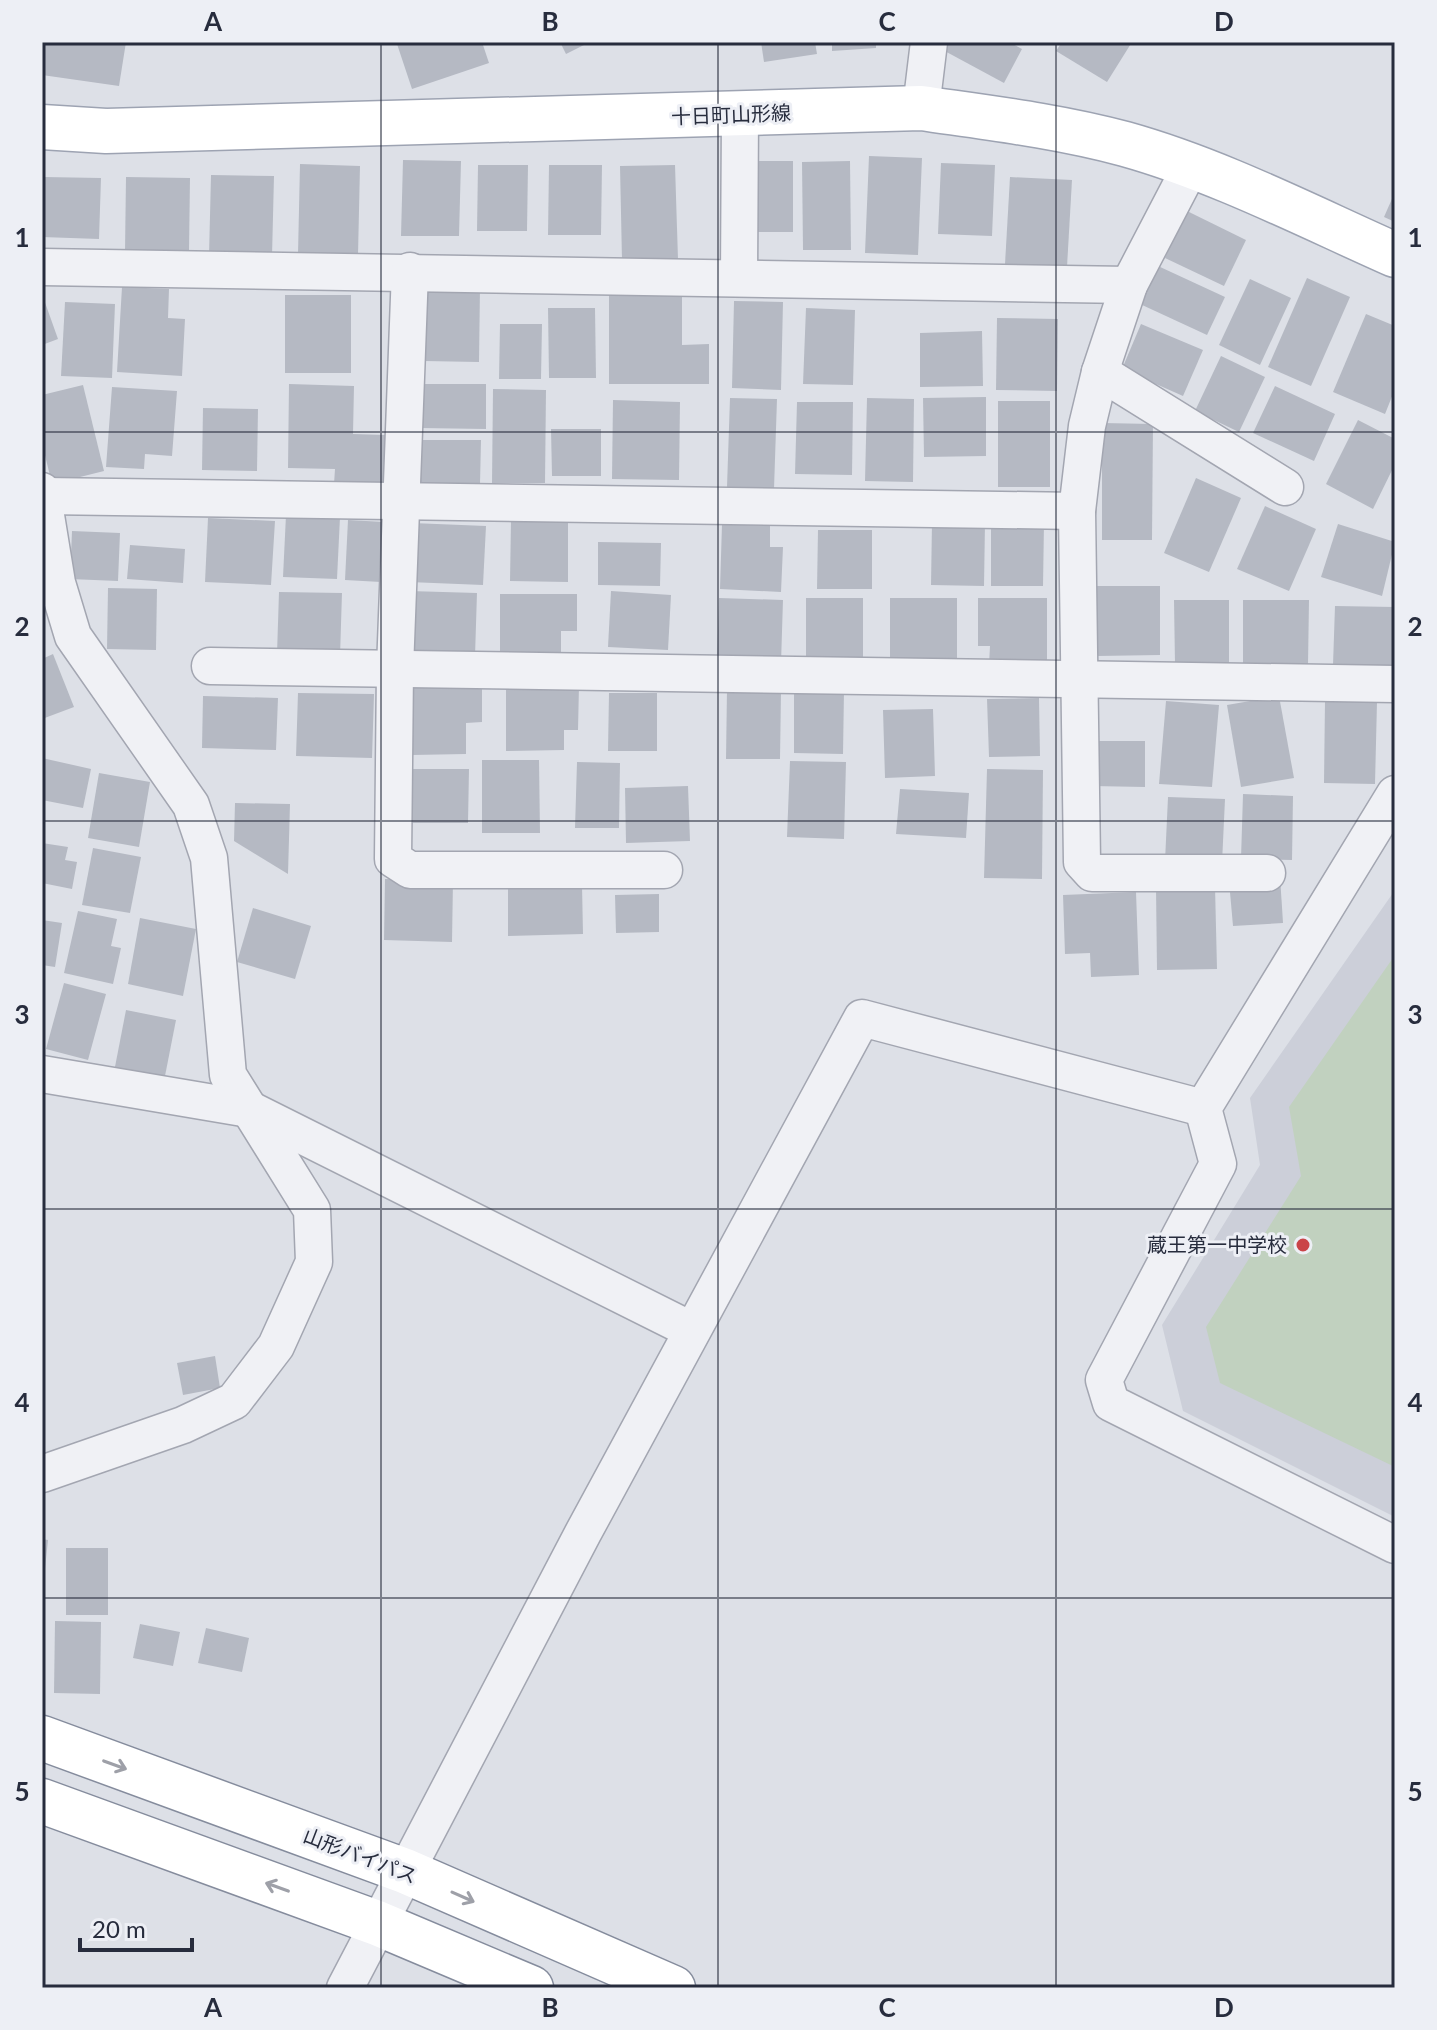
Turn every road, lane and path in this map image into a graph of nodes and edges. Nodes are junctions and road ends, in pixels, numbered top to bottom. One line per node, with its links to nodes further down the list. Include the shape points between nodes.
1 (929, 42): 2 (street)
2 (921, 108): 3 (main road, 十日町山形線); 5 (main road, 十日町山形線, via 1051,126)
3 (740, 115): 4 (main road, 十日町山形線, via 121,131); 9 (street)
4 (42, 127)
5 (1191, 166): 6 (main road, 十日町山形線); 10 (street)
6 (1395, 255)
7 (42, 267): 8 (street)
8 (410, 271): 9 (street); 14 (street)
9 (739, 278): 10 (street)
10 (1129, 285): 11 (street)
11 (1100, 372): 12 (street); 15 (street, via 1087,426)
12 (1285, 487)
13 (43, 494): 14 (street); 25 (street, via 57,583 73,636 191,805 209,858 228,1075)
14 (401, 501): 15 (street); 17 (street)
15 (1077, 511): 18 (street)
16 (210, 666): 17 (street)
17 (395, 669): 18 (street); 21 (street, via 393,859 410,870)
18 (1080, 679): 19 (street); 22 (street, via 1082,862 1092,873)
19 (1395, 684)
20 (1395, 794): 24 (street)
21 (664, 870)
22 (1267, 873)
23 (42, 1074): 25 (street)
24 (1203, 1108): 26 (street, via 862,1018); 28 (street, via 1218,1164 1104,1380 1111,1403)
25 (249, 1109): 26 (street); 27 (street, via 312,1210 314,1262 276,1346 234,1401 183,1425)
26 (691, 1330): 31 (street)
27 (42, 1474)
28 (1395, 1545)
29 (42, 1738): 31 (main road, 山形バイパス, one-way to 31)
30 (42, 1801): 32 (main road, one-way to 30)
31 (405, 1871): 32 (street); 35 (main road, 山形バイパス, one-way to 35)
32 (377, 1923): 33 (street); 34 (main road)
33 (345, 1988)
34 (531, 1988)
35 (673, 1988)

